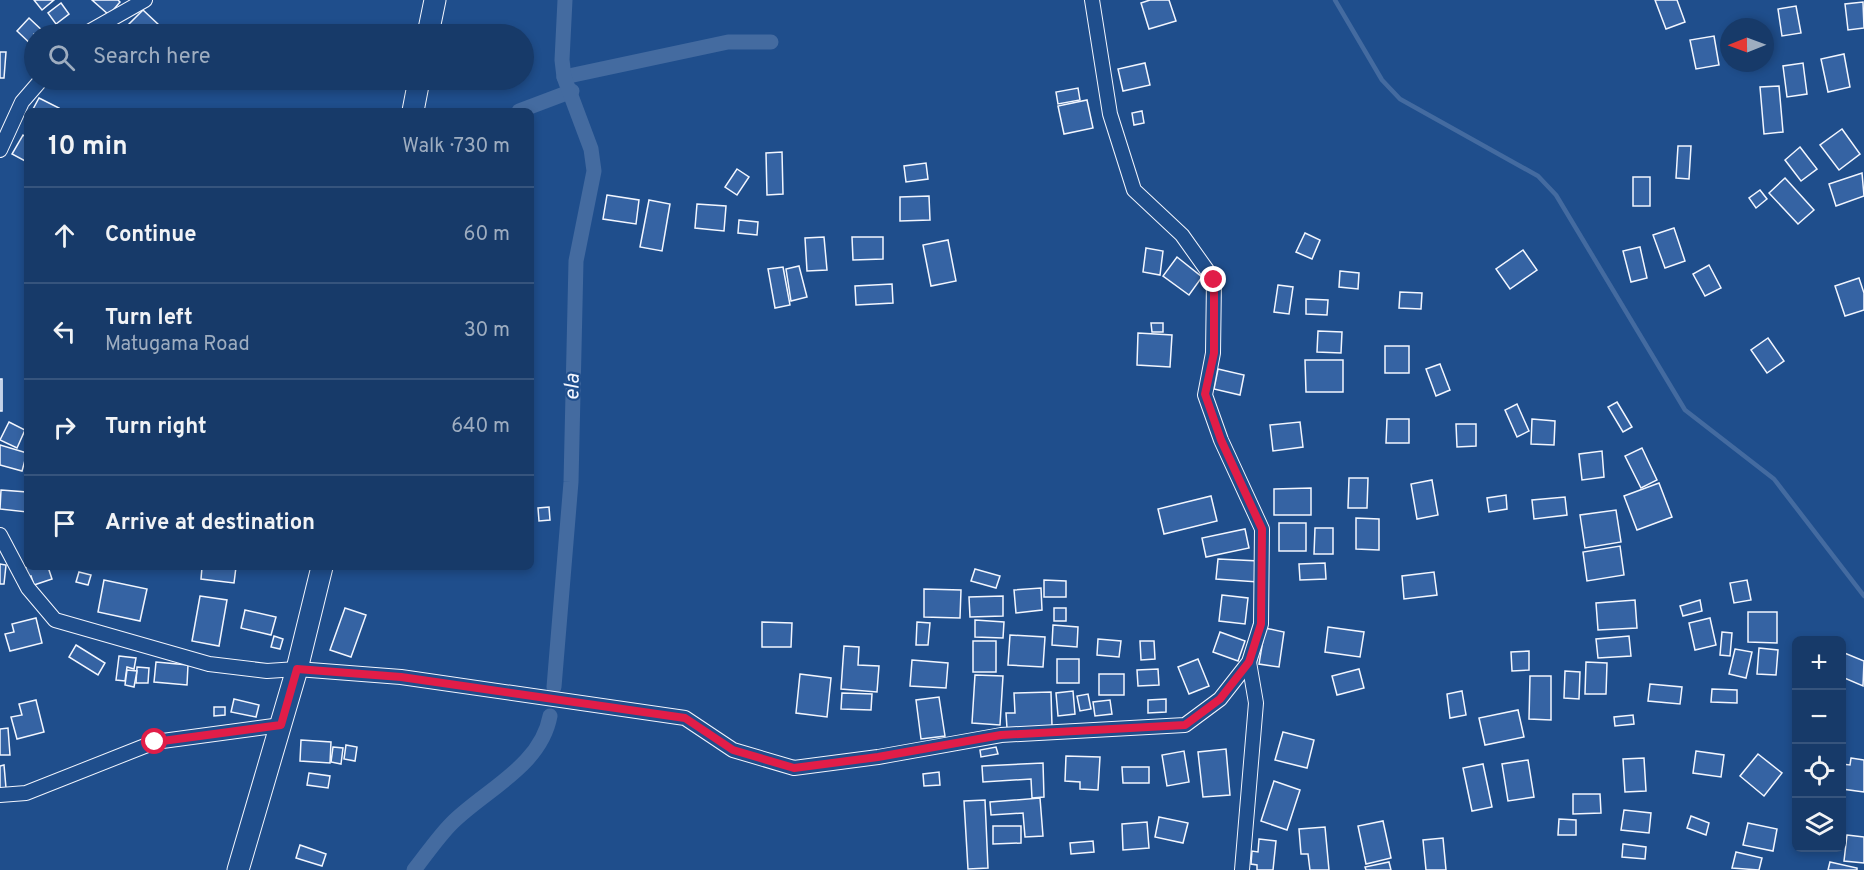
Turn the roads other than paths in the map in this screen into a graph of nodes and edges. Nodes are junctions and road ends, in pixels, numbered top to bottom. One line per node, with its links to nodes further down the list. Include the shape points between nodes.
1 (145, 0): 4 (street)
2 (435, 0): 5 (main road)
3 (1092, 0): 12 (street, via 1110,114 1134,190 1182,235 1214,280 1214,353 1205,394 1221,440 1262,529 1261,624)
4 (103, 24)
5 (430, 24)
6 (32, 90): 9 (street, via 22,102)
7 (417, 90): 8 (main road)
8 (414, 108)
9 (0, 150)
10 (0, 535): 13 (street, via 28,588 55,620 209,664 267,671)
11 (321, 570): 13 (main road)
12 (1249, 662): 13 (street, via 1220,699 1185,725 1001,735 794,768 733,750 685,718 401,677); 17 (street, via 1256,703)
13 (297, 669): 14 (main road)
14 (281, 725): 15 (street, via 155,742 26,792); 16 (main road)
15 (0, 795)
16 (238, 870)
17 (1242, 870)

